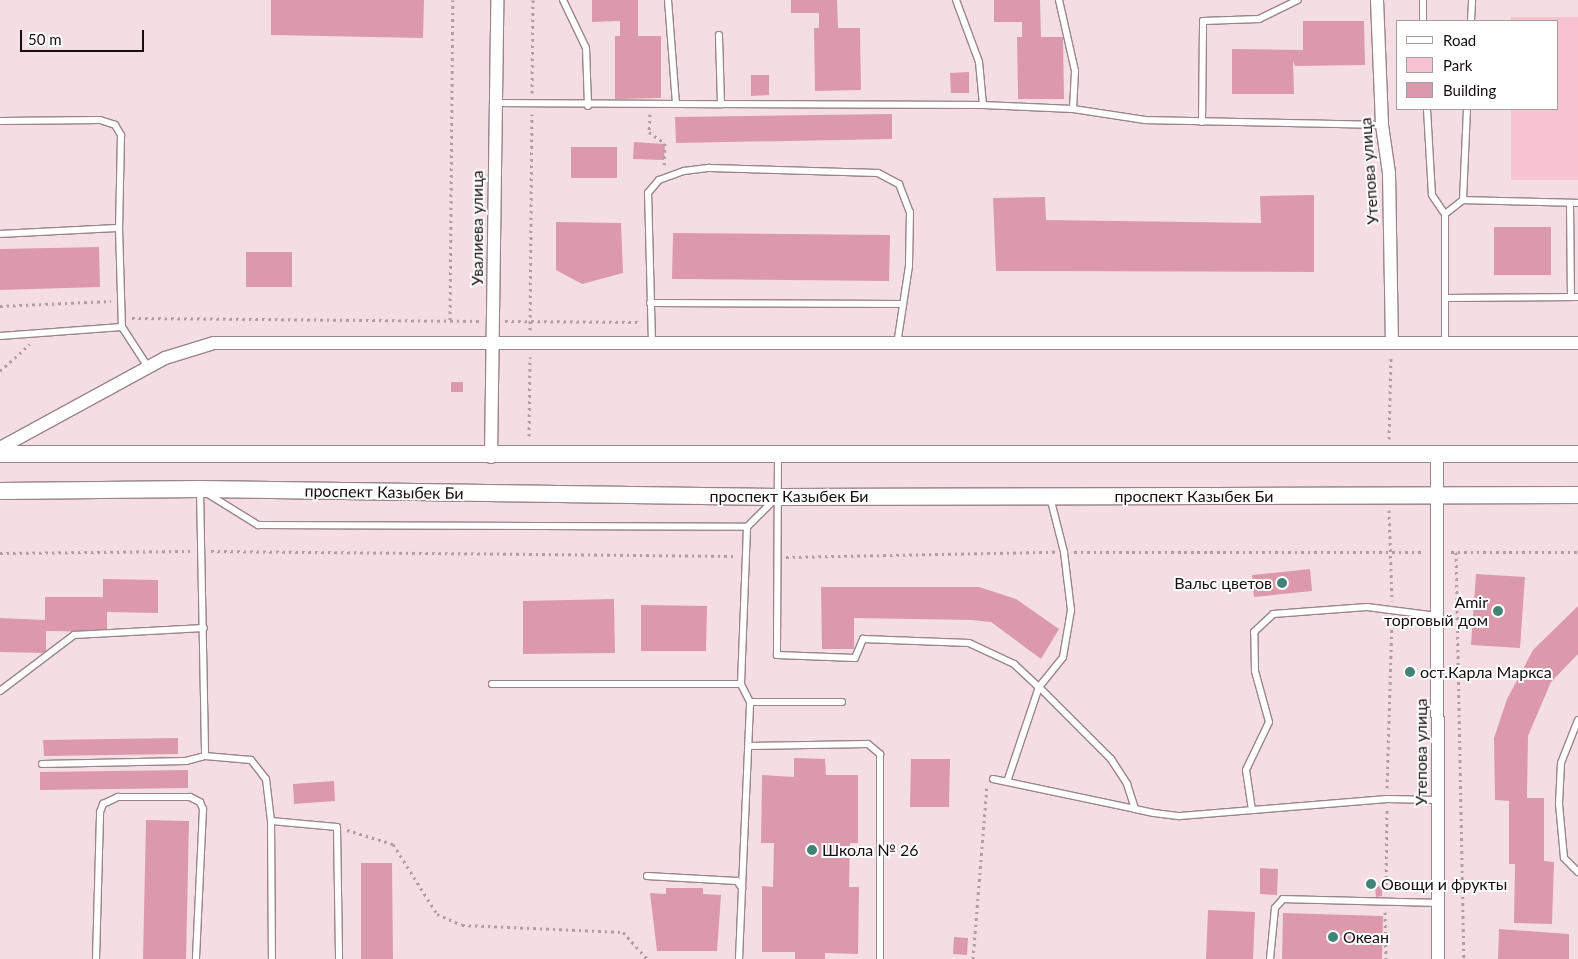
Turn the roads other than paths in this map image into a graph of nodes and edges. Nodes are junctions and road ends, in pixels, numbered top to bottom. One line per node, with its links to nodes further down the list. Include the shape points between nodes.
1 (498, 0): 13 (street, Увалиева улица)
2 (563, 0): 17 (lane, via 586,48)
3 (668, 0): 14 (lane)
4 (956, 0): 16 (lane, via 979,62)
5 (1059, 0): 18 (lane, via 1075,71)
6 (1298, 0): 22 (lane, via 1260,19 1203,21)
7 (1378, 0): 23 (street, Утепова улица)
8 (1423, 0): 10 (lane)
9 (1472, 0): 11 (lane)
10 (1423, 20)
11 (1471, 20)
12 (719, 35): 15 (lane)
13 (494, 103): 17 (lane); 37 (street, Увалиева улица)
14 (676, 103): 15 (lane); 17 (lane)
15 (721, 104): 16 (lane)
16 (983, 105): 18 (lane)
17 (588, 106)
18 (1073, 110): 22 (lane, via 1145,120)
19 (1427, 110): 27 (lane, via 1432,195)
20 (1467, 110): 24 (lane)
21 (0, 121): 28 (lane, via 100,120 115,125 121,135)
22 (1202, 122): 23 (lane)
23 (1382, 125): 36 (street, Утепова улица, via 1389,173)
24 (1462, 200): 25 (lane); 27 (lane)
25 (1570, 203): 26 (lane); 30 (lane)
26 (1578, 203)
27 (1445, 214): 31 (lane)
28 (119, 228): 29 (lane); 34 (lane)
29 (0, 234)
30 (1574, 297): 31 (lane)
31 (1445, 298): 38 (lane)
32 (650, 303): 33 (lane); 33 (lane, via 648,193 664,178 710,168 878,173 899,184 910,212); 39 (lane)
33 (903, 304): 41 (lane)
34 (122, 327): 35 (lane); 42 (lane)
35 (0, 336)
36 (1392, 340): 38 (street); 41 (street)
37 (494, 341): 39 (street); 42 (street, via 214,343); 47 (street, Увалиева улица)
38 (1445, 342): 40 (street)
39 (652, 343): 41 (street)
40 (1578, 343)
41 (897, 344)
42 (148, 367): 43 (street)
43 (0, 448)
44 (0, 454): 47 (street)
45 (1437, 454): 46 (street); 48 (street); 51 (street, Утепова улица)
46 (1578, 454)
47 (491, 456): 48 (street)
48 (778, 456): 54 (lane)
49 (200, 489): 50 (street, проспект Казыбек Би); 54 (street, проспект Казыбек Би); 55 (lane, via 258,525); 57 (lane)
50 (0, 491)
51 (1437, 495): 52 (street, проспект Казыбек Би); 53 (street, проспект Казыбек Би); 56 (street, Утепова улица)
52 (1578, 495)
53 (1050, 496): 54 (street, проспект Казыбек Би); 60 (lane, via 1064,552 1071,610 1063,657)
54 (778, 497): 55 (lane); 60 (lane, via 778,654 856,658 864,639 969,643 1014,664)
55 (747, 527): 59 (lane)
56 (1437, 616): 70 (street, Утепова улица); 72 (lane, via 1367,607 1273,614 1254,632 1255,671 1269,722 1246,770)
57 (204, 628): 61 (lane, via 74,635); 66 (lane)
58 (492, 684): 59 (lane)
59 (741, 684): 62 (lane)
60 (1039, 687): 69 (lane); 71 (lane, via 1111,759 1127,784)
61 (0, 691)
62 (750, 702): 63 (lane); 65 (lane)
63 (842, 702)
64 (1578, 720): 74 (lane, via 1561,763 1559,804 1564,858)
65 (748, 746): 76 (lane); 83 (lane, via 868,744 880,754)
66 (205, 756): 67 (lane, via 186,761); 73 (lane, via 251,760 266,779)
67 (42, 764)
68 (993, 779): 69 (lane)
69 (1008, 779): 71 (lane)
70 (1438, 800): 72 (lane, via 1387,799); 77 (street, Утепова улица)
71 (1135, 809): 72 (lane, via 1180,816)
72 (1252, 810)
73 (271, 821): 80 (lane); 81 (lane, via 337,828)
74 (1578, 872)
75 (647, 876): 76 (lane, via 737,881)
76 (742, 888): 82 (lane)
77 (1437, 903): 84 (lane, via 1283,899 1275,908); 85 (street, Утепова улица)
78 (96, 959): 79 (lane, via 100,812 104,804 118,797 190,797 200,802 203,809)
79 (196, 959)
80 (272, 959)
81 (338, 959)
82 (738, 959)
83 (880, 959)
84 (1270, 959)
85 (1438, 959)

